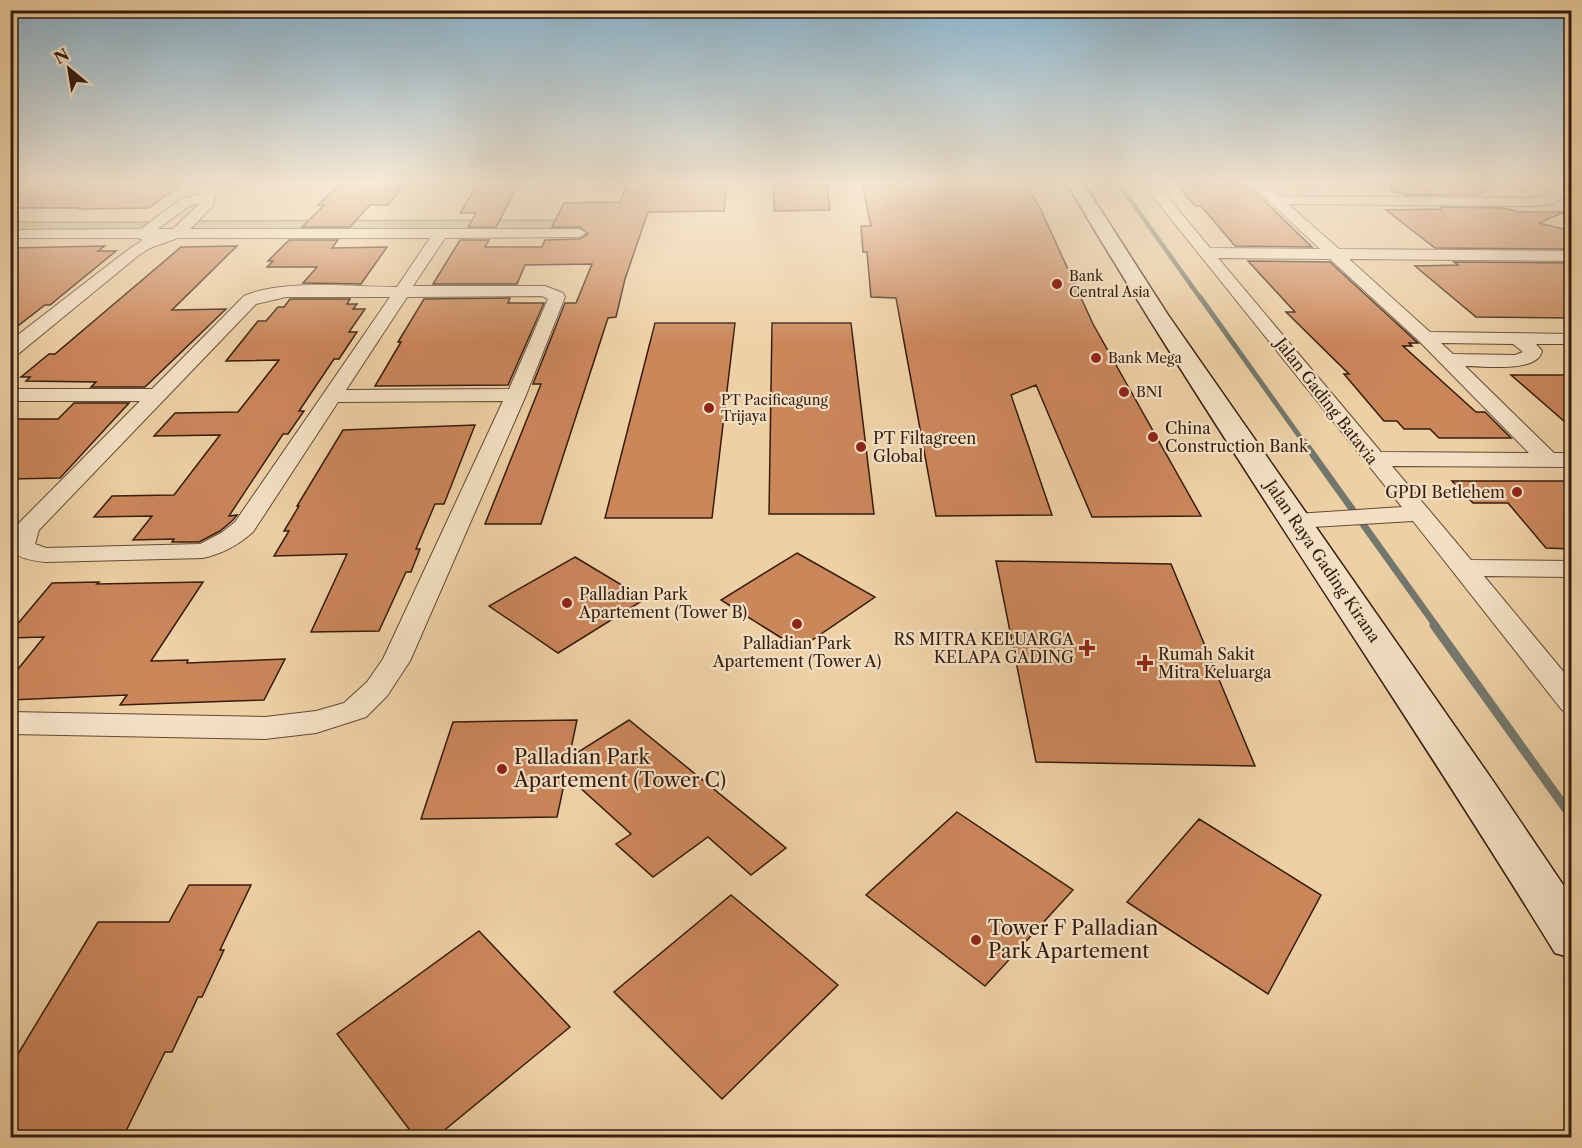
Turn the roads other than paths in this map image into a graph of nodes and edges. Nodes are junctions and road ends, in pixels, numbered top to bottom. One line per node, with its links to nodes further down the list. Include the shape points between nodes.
1 (106, 238): 7 (street)
2 (152, 238): 7 (street)
3 (438, 238): 11 (street)
4 (1108, 238): 25 (street, Jalan Raya Gading Kirana, via 1150,306)
5 (1193, 238): 8 (street, Jalan Gading Batavia)
6 (1316, 238): 9 (street)
7 (144, 239): 15 (street)
8 (1206, 253): 9 (street); 21 (street, Jalan Gading Batavia)
9 (1333, 254): 10 (street); 12 (street)
10 (1572, 256)
11 (403, 292): 17 (street, via 286,292 259,296 250,300); 19 (street, via 545,291 557,297); 20 (street)
12 (1425, 337): 13 (street); 16 (street)
13 (1517, 338): 14 (street); 16 (street, via 1533,351 1532,356 1517,361)
14 (1572, 339)
15 (10, 351)
16 (1447, 360): 22 (street)
17 (156, 394): 18 (street); 20 (street, via 29,527 22,547 46,555 186,553 222,544 244,527)
18 (10, 395)
19 (516, 395): 20 (street); 29 (street, via 396,661 377,689 354,710 316,722 264,728)
20 (332, 396)
21 (1373, 459): 22 (street); 24 (street, Jalan Gading Batavia)
22 (1548, 460): 23 (street)
23 (1572, 460)
24 (1409, 514): 25 (street); 26 (street, Jalan Gading Batavia)
25 (1311, 519): 30 (street, Jalan Raya Gading Kirana)
26 (1466, 568): 27 (street); 28 (street, Jalan Gading Batavia)
27 (1572, 569)
28 (1572, 703)
29 (10, 723)
30 (1572, 938)

